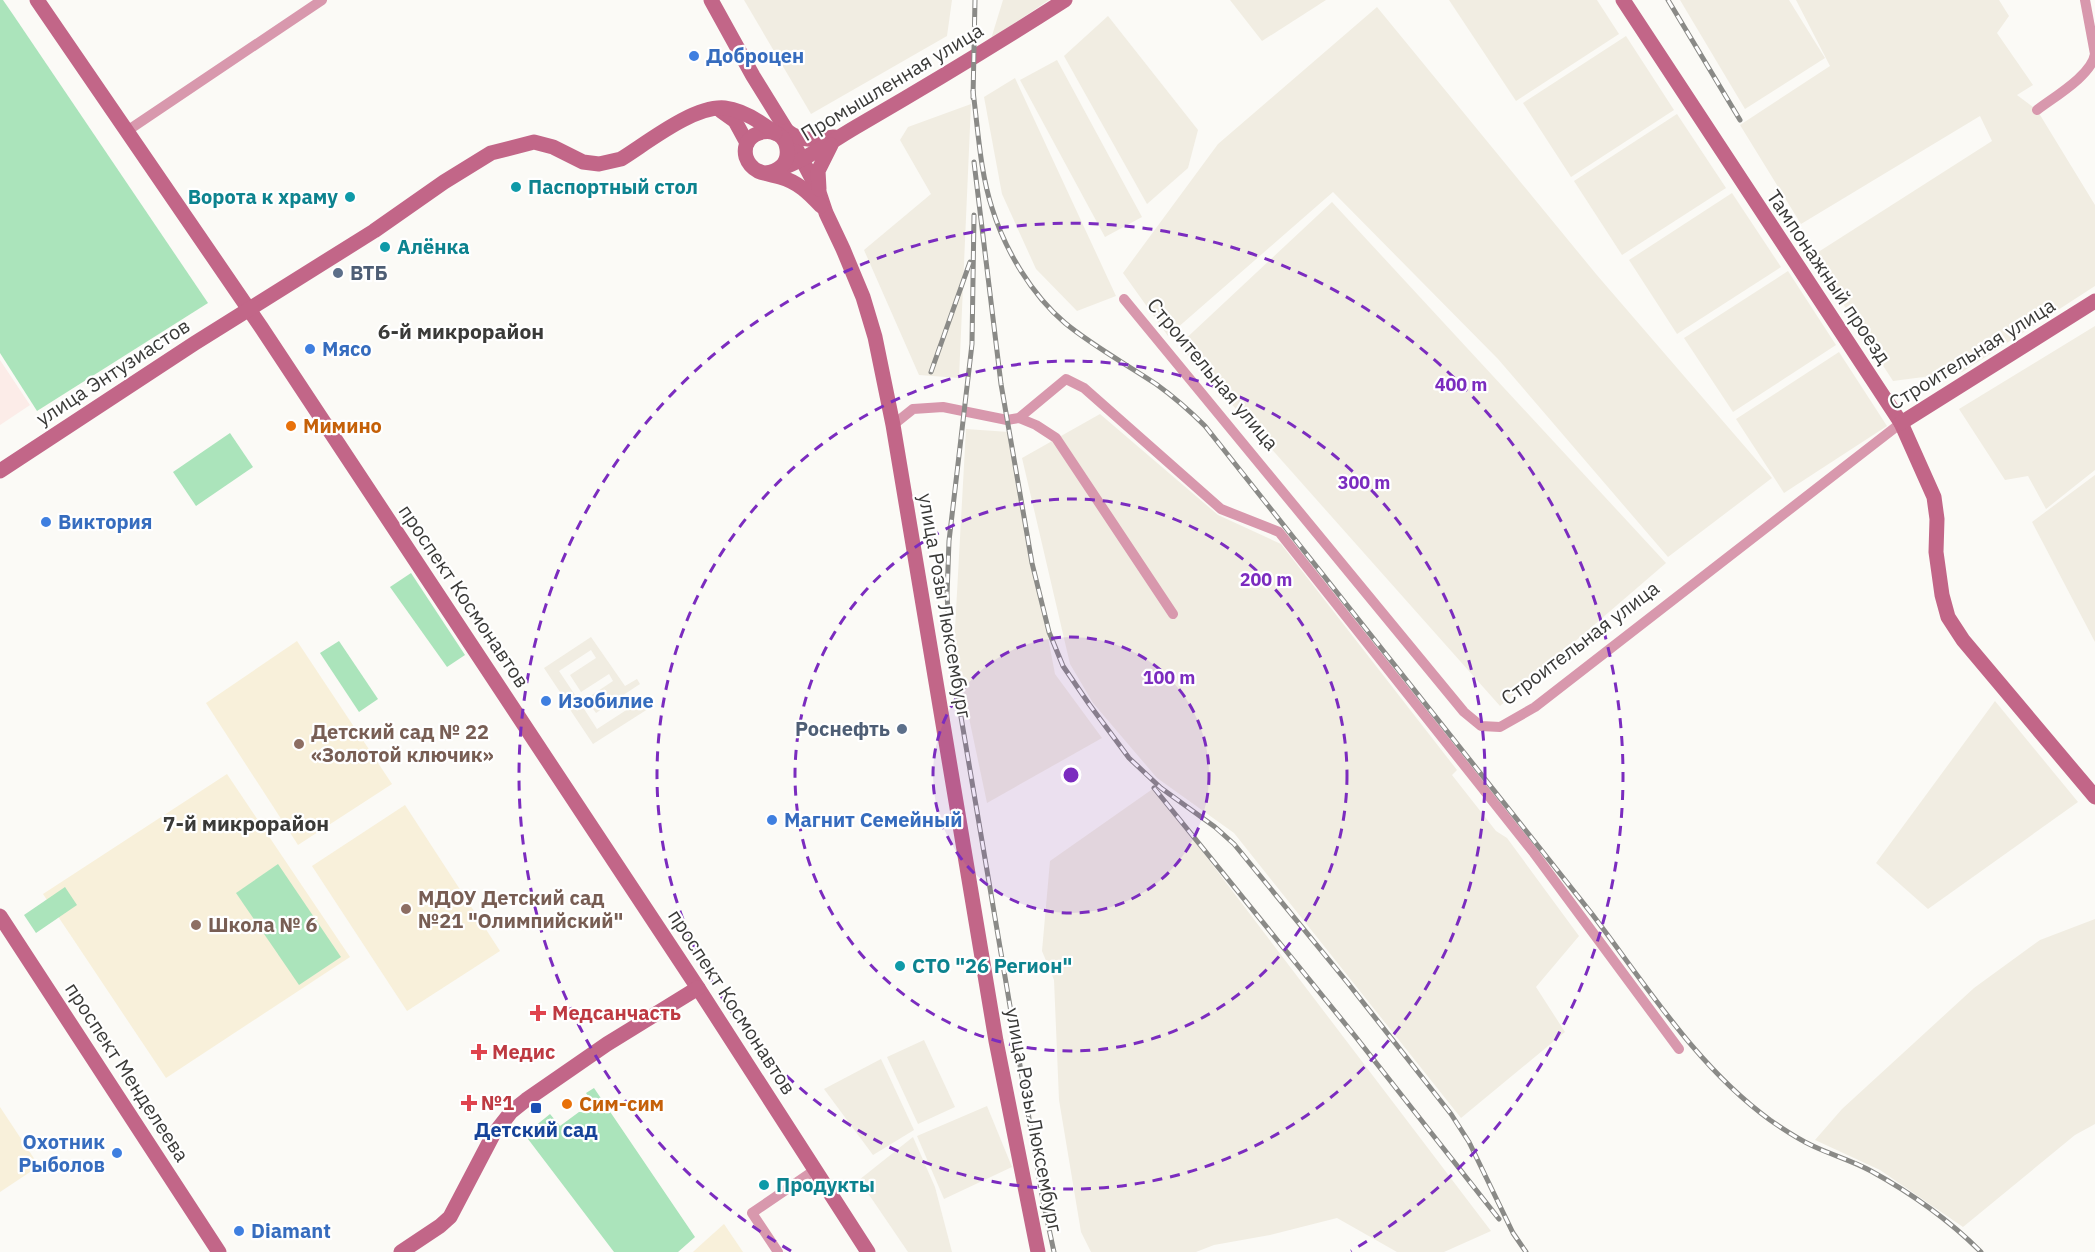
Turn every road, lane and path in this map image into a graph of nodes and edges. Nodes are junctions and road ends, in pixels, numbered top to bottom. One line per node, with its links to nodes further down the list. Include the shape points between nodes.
1 (36, 0): 11 (main road, проспект Космонавтов)
2 (322, 0): 11 (street)
3 (711, 0): 7 (main road, улица Розы Люксембург)
4 (1065, 0): 13 (main road, Промышленная улица)
5 (1623, 0): 23 (main road, Тампонажный проезд)
6 (2085, 0): 9 (street, via 2094,63)
7 (753, 76): 10 (main road, via 759,108); 12 (main road, улица Розы Люксембург)
8 (712, 108): 10 (main road, via 732,109); 14 (main road, via 732,117); 21 (main road, улица Энтузиастов, via 694,114 614,162 583,162 534,142 491,153)
9 (2037, 110)
10 (757, 121): 12 (main road); 14 (main road)
11 (127, 131): 21 (main road, проспект Космонавтов)
12 (781, 132): 13 (main road, via 814,140); 14 (main road, via 761,132); 15 (main road, улица Розы Люксембург); 16 (main road, via 787,147 786,160)
13 (837, 138): 15 (main road, Промышленная улица); 17 (main road, via 818,171)
14 (748, 141): 16 (main road, via 748,162 757,170)
15 (802, 161): 16 (main road, Промышленная улица); 17 (main road, улица Розы Люксембург)
16 (771, 171): 18 (main road, via 800,186)
17 (819, 192): 18 (main road, улица Розы Люксембург)
18 (826, 213): 24 (main road, улица Розы Люксембург, via 863,297)
19 (1125, 300): 23 (street, Строительная улица, via 1464,712 1481,726 1500,727 1535,707)
20 (2095, 301): 23 (main road, Строительная улица)
21 (249, 309): 25 (main road, улица Энтузиастов); 29 (main road, проспект Космонавтов)
22 (1019, 418): 24 (street, via 1007,420 942,407 913,410); 26 (street, via 1056,438); 30 (street, via 1066,379 1084,388 1221,509 1280,532 1534,853)
23 (1901, 423): 27 (main road, Тампонажный проезд, via 1934,497 1936,552 1948,617)
24 (893, 425): 36 (main road, улица Розы Люксембург, via 996,1041)
25 (0, 471)
26 (1173, 614)
27 (2095, 797)
28 (0, 916): 32 (main road, проспект Менделеева)
29 (698, 988): 31 (main road, проспект Космонавтов); 33 (main road, via 607,1044 511,1112 493,1135 450,1217)
30 (1679, 1049)
31 (815, 1170): 34 (street, via 752,1213); 35 (main road, проспект Космонавтов)
32 (219, 1252)
33 (401, 1252)
34 (778, 1252)
35 (868, 1252)
36 (1038, 1252)

